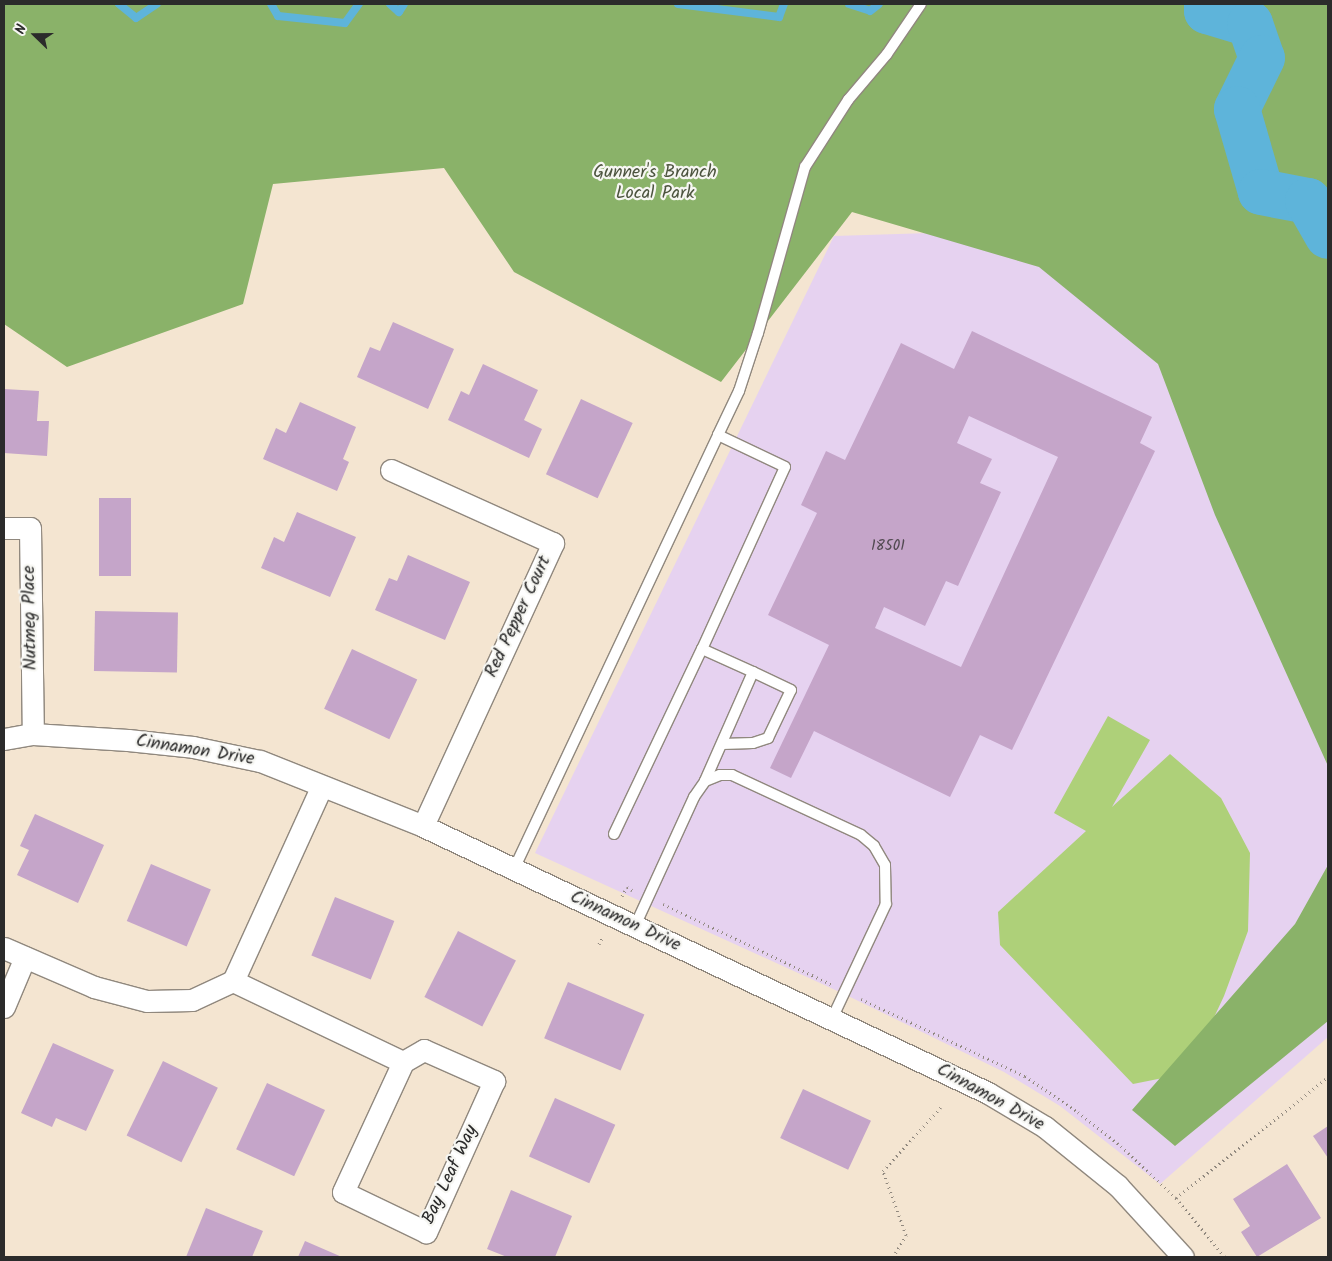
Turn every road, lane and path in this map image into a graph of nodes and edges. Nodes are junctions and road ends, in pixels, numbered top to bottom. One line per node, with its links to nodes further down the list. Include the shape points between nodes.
1 (921, 4): 2 (lane, via 888,54 848,100 806,167 753,350 739,391)
2 (718, 435): 5 (lane, via 785,467); 14 (lane)
3 (391, 470): 12 (street, Red Pepper Court, via 553,543)
4 (4, 528): 7 (street, Nutmeg Place, via 30,528)
5 (702, 648): 6 (lane); 13 (lane)
6 (753, 672): 9 (lane); 9 (lane, via 791,690 768,738 754,744)
7 (33, 734): 8 (street, Cinnamon Drive); 11 (street, Cinnamon Drive, via 193,747 260,761)
8 (4, 739)
9 (722, 744): 10 (lane)
10 (705, 781): 15 (lane, via 694,797); 20 (lane, via 732,775 852,831 874,846 884,865 886,904)
11 (322, 786): 12 (street, Cinnamon Drive); 18 (street)
12 (423, 826): 14 (street, Cinnamon Drive)
13 (614, 834)
14 (514, 869): 15 (street, Cinnamon Drive)
15 (635, 926): 20 (street, Cinnamon Drive)
16 (4, 948): 17 (street)
17 (25, 957): 18 (street, via 94,987 147,1001 192,1000); 19 (street)
18 (232, 981): 21 (street)
19 (4, 1007)
20 (832, 1019): 26 (street, Cinnamon Drive, via 988,1093 1045,1127 1118,1186)
21 (403, 1062): 21 (street, Bay Leaf Way, via 424,1050 494,1081 426,1232 343,1192)
22 (1328, 1077): 24 (path)
23 (941, 1107): 25 (path, via 883,1170 906,1235)
24 (1176, 1198)
25 (894, 1257)
26 (1183, 1257)

